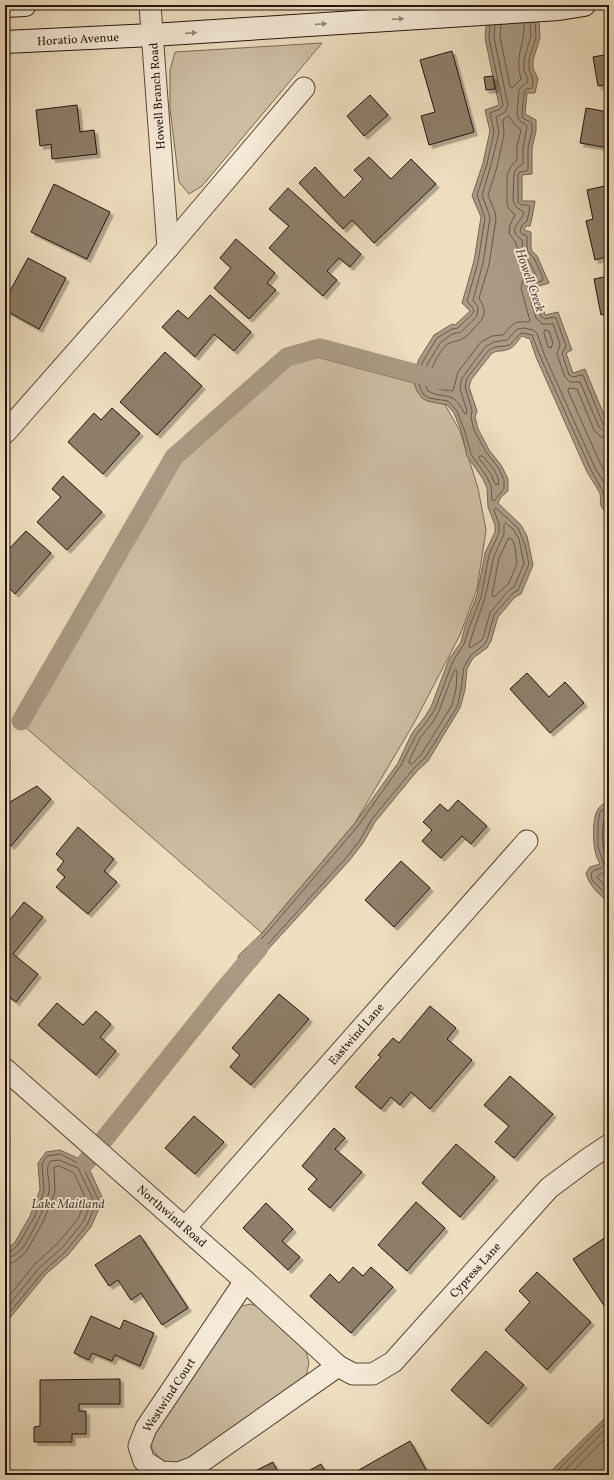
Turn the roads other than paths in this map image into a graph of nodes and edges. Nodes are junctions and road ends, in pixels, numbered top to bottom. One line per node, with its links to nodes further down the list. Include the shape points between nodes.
1 (25, 5): 4 (main road)
2 (150, 5): 5 (street)
3 (584, 5): 5 (main road, Howell Branch Road, one-way to 3, via 559,9)
4 (5, 6)
5 (152, 35): 6 (main road, Horatio Avenue); 8 (street, Howell Branch Road)
6 (5, 42)
7 (304, 88): 8 (street)
8 (168, 248): 9 (street)
9 (5, 433)
10 (527, 841): 13 (street, Eastwind Lane)
11 (5, 1069): 13 (street, Northwind Road)
12 (609, 1145): 15 (street, Cypress Lane, via 549,1188 393,1362 373,1374 353,1374)
13 (186, 1228): 14 (street, Northwind Road)
14 (244, 1280): 15 (street, Northwind Road); 15 (street, Westwind Court, via 146,1428 139,1446 144,1461 161,1472 179,1472 194,1467)
15 (338, 1366)

